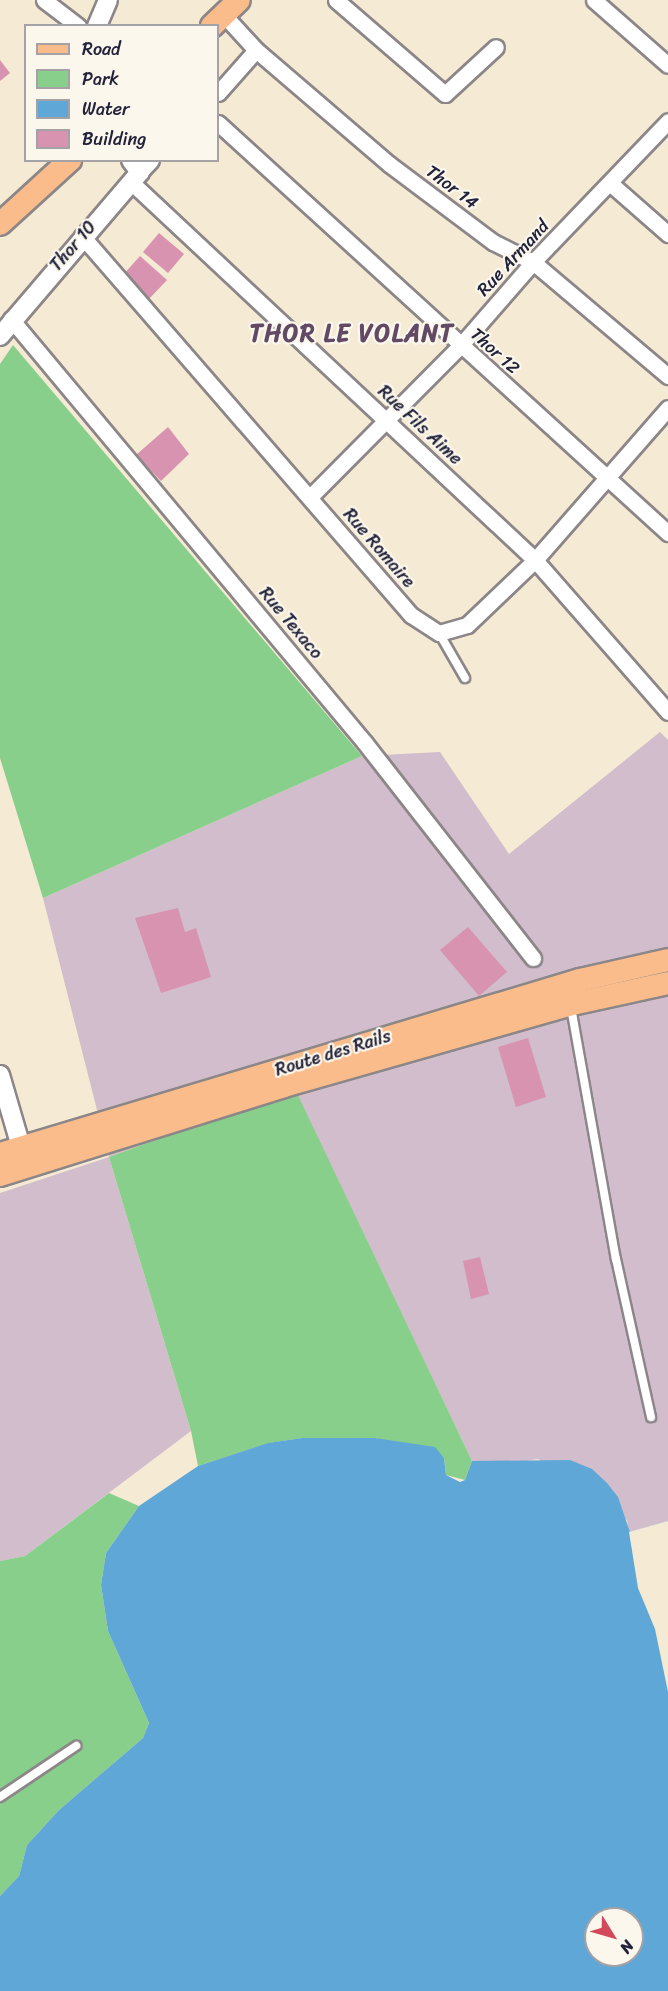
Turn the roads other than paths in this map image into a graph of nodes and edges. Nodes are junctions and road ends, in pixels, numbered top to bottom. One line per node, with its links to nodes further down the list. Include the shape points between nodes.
1 (44, 0): 6 (street)
2 (108, 0): 7 (street)
3 (336, 0): 8 (street, via 445,94)
4 (594, 0): 10 (street)
5 (224, 13): 9 (street, Thor 14)
6 (75, 24)
7 (98, 24)
8 (496, 47)
9 (256, 50): 11 (street); 20 (street, Thor 14, via 389,164 493,242)
10 (668, 65)
11 (219, 92)
12 (668, 121): 16 (street, Rue Armand)
13 (219, 124): 23 (street, Thor 12)
14 (68, 162): 17 (main road)
15 (138, 169): 19 (street, Thor 10); 26 (street, Rue Fils Aime)
16 (611, 184): 18 (street); 20 (street, Rue Armand)
17 (0, 224)
18 (668, 234)
19 (82, 236): 21 (street, Thor 10); 28 (street, Rue Romaire)
20 (533, 262): 23 (street, Rue Armand); 24 (street, Thor 14)
21 (11, 319): 22 (street, Thor 10); 34 (street, Rue Texaco, via 365,743)
22 (0, 336)
23 (460, 346): 26 (street, Rue Armand); 27 (street, Thor 12)
24 (668, 376)
25 (668, 408): 27 (street)
26 (386, 420): 28 (street, Rue Armand); 30 (street, Rue Fils Aime)
27 (608, 477): 29 (street, Thor 12); 30 (street)
28 (309, 497): 31 (street, Rue Romaire, via 411,615)
29 (668, 533)
30 (535, 560): 31 (street, via 467,625); 33 (street, Rue Fils Aime)
31 (438, 633): 32 (lane)
32 (465, 678)
33 (668, 712)
34 (533, 958)
35 (668, 960): 39 (main road, Route des Rails, via 579,980)
36 (668, 982): 40 (main road, Route des Rails, via 568,1005 284,1086)
37 (572, 1013): 41 (lane, via 616,1259)
38 (0, 1075): 39 (street)
39 (11, 1150)
40 (0, 1174)
41 (651, 1417)
42 (76, 1746): 43 (lane)
43 (0, 1797)

